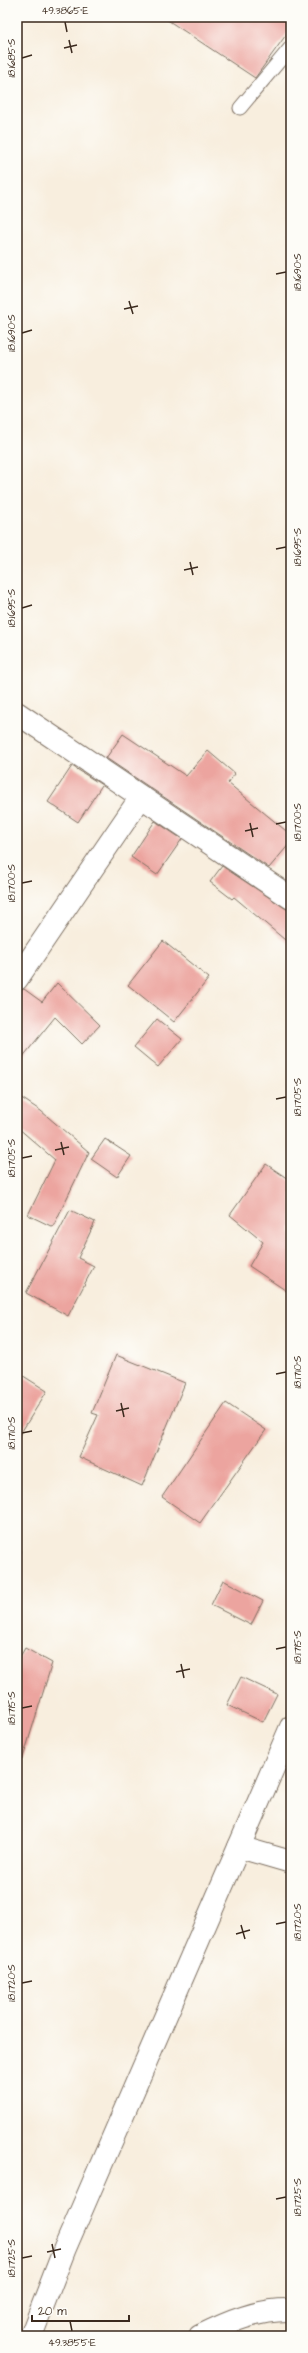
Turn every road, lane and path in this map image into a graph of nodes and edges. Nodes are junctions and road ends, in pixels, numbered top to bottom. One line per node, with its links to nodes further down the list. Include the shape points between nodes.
1 (291, 47): 2 (lane)
2 (240, 108)
3 (17, 713): 4 (street)
4 (141, 797): 5 (street); 6 (street)
5 (291, 898)
6 (17, 979)
7 (17, 1550): 8 (path)
8 (24, 1553)
9 (291, 1727): 10 (street)
10 (239, 1847): 11 (street); 13 (street, via 68,2241)
11 (291, 1862)
12 (291, 2310): 14 (street, via 266,2312 223,2324)
13 (31, 2336)
14 (200, 2336)

